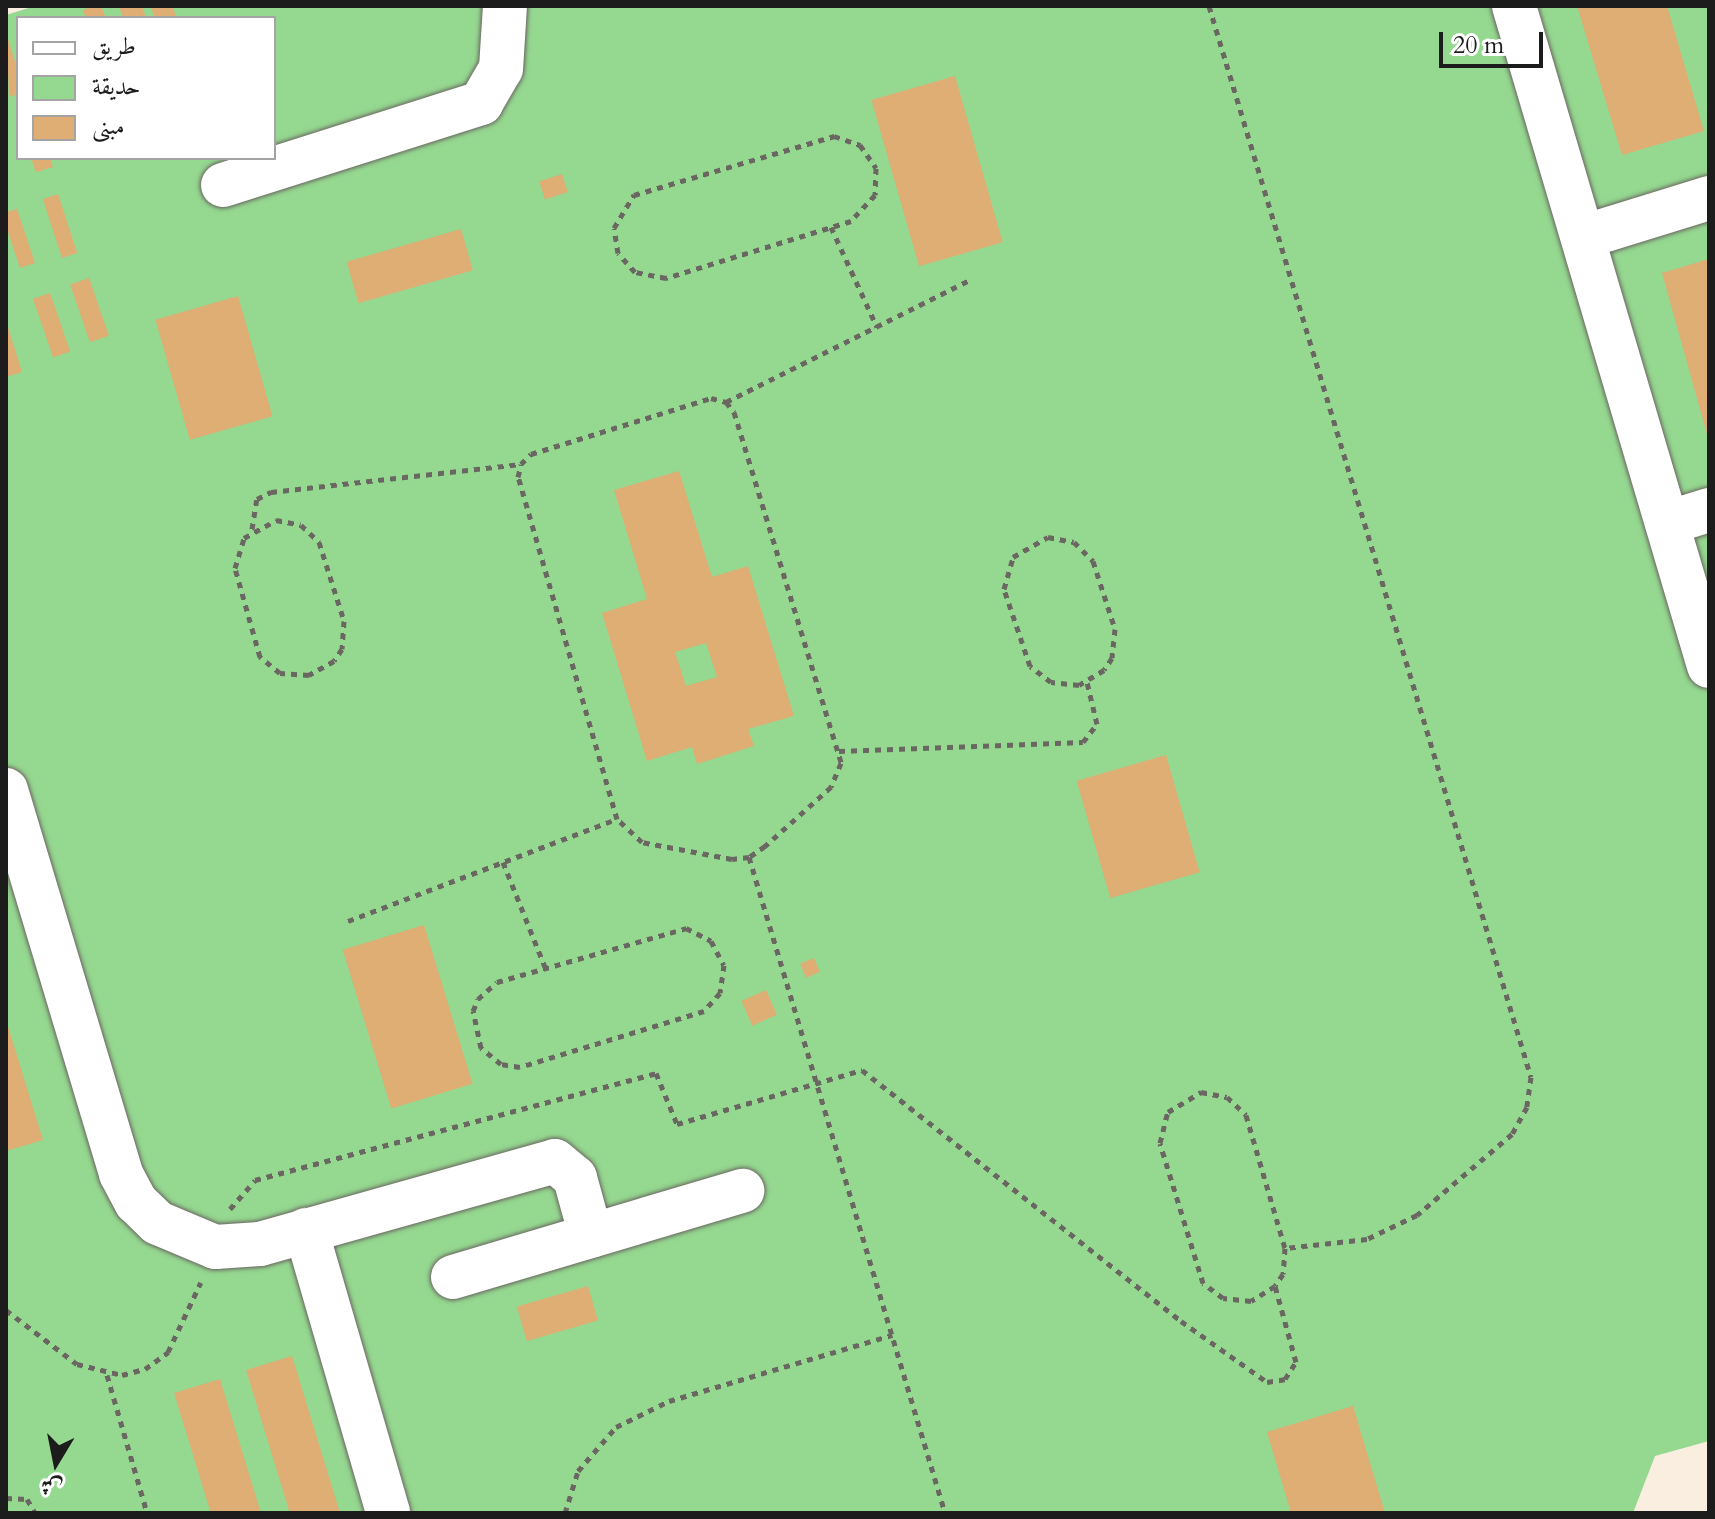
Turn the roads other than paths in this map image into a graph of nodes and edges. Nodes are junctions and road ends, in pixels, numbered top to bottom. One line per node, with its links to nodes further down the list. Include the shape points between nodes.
1 (505, 6): 3 (lane, via 501,69 481,103)
2 (1514, 6): 5 (lane)
3 (223, 185)
4 (1709, 198): 5 (lane)
5 (1583, 237): 7 (lane)
6 (1709, 510): 7 (lane)
7 (1667, 523): 8 (lane)
8 (1709, 666)
9 (6, 790): 11 (lane, via 121,1174 136,1202 158,1223 215,1247 260,1244)
10 (742, 1191): 12 (lane)
11 (306, 1230): 12 (lane, via 555,1161 575,1178); 14 (lane)
12 (591, 1236): 13 (lane)
13 (453, 1277)
14 (388, 1513)

